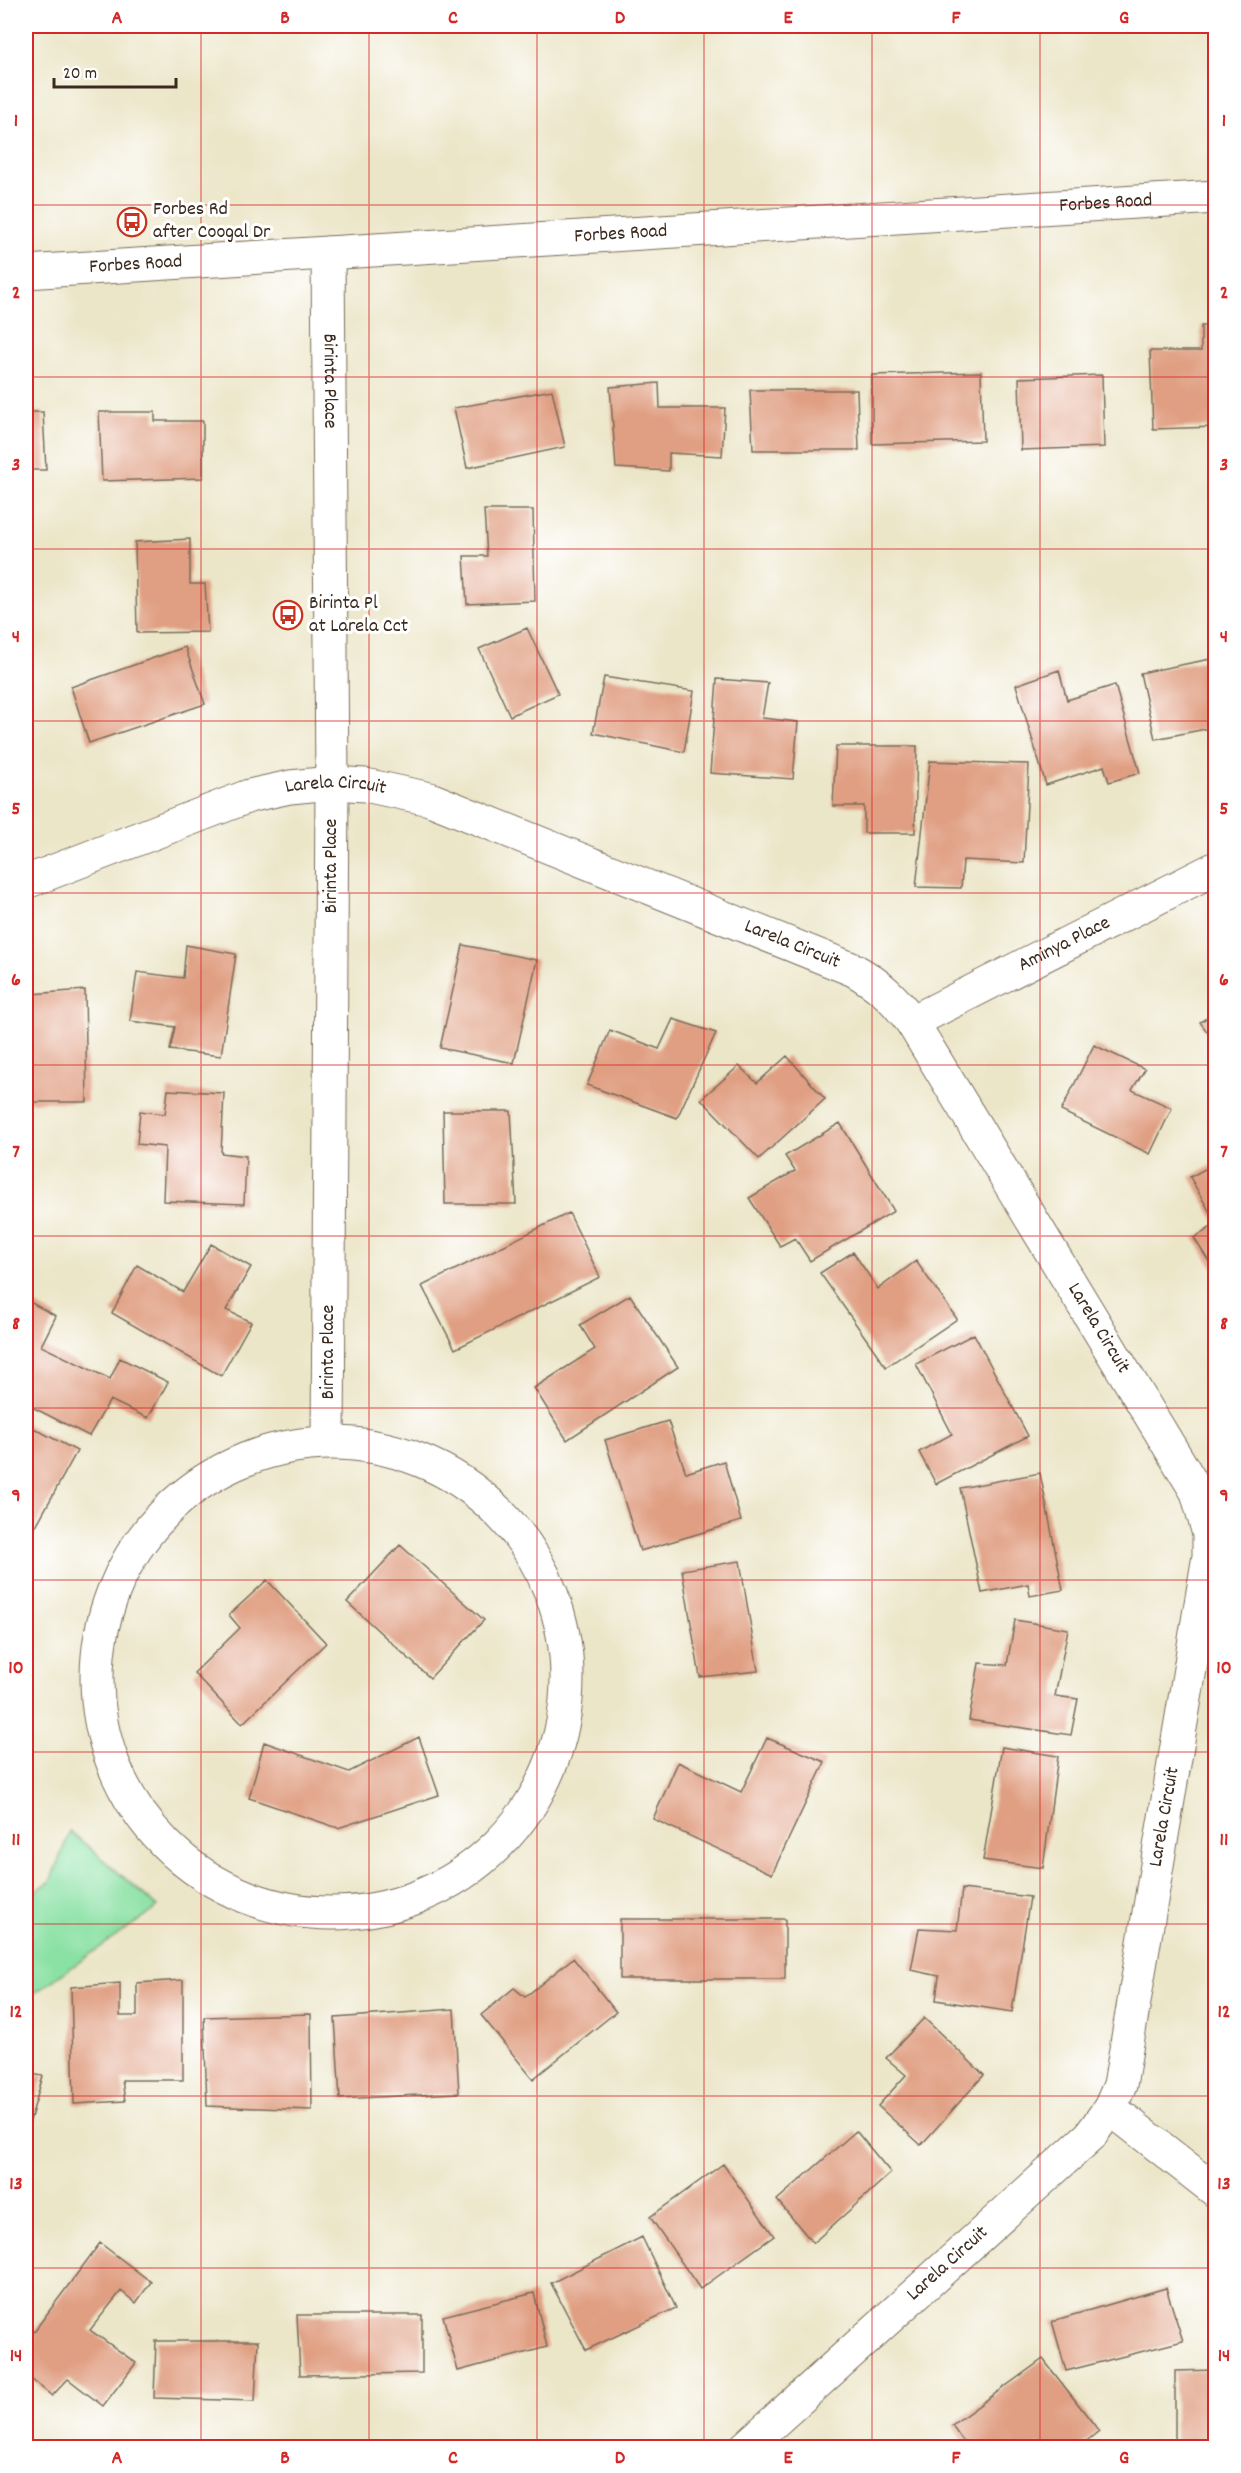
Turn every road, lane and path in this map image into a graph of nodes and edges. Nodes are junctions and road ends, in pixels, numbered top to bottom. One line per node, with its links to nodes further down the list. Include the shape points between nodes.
1 (1215, 197): 2 (street, Forbes Road)
2 (328, 253): 3 (street, Forbes Road); 4 (street, Birinta Place)
3 (26, 272)
4 (332, 783): 6 (street, Larela Circuit, via 249,796); 7 (street, Larela Circuit, via 365,785 430,799 854,970 892,996); 8 (street, Birinta Place)
5 (1215, 868): 7 (street, Aminya Place)
6 (26, 882)
7 (912, 1022): 9 (street, Larela Circuit)
8 (328, 1442): 8 (street, via 372,1447 413,1458 465,1486 503,1517 538,1563 555,1601 569,1689 562,1732 542,1786 502,1842 456,1878 414,1899 361,1912 333,1913 257,1901 232,1892 183,1862 138,1813 120,1781 105,1736 96,1676 98,1645 116,1583 159,1517 196,1485 222,1469 263,1453)
9 (1206, 1489): 10 (street, Larela Circuit, via 1209,1556 1120,2085)
10 (1110, 2108): 11 (street); 12 (street, Larela Circuit, via 1090,2136)
11 (1215, 2191)
12 (745, 2448)

